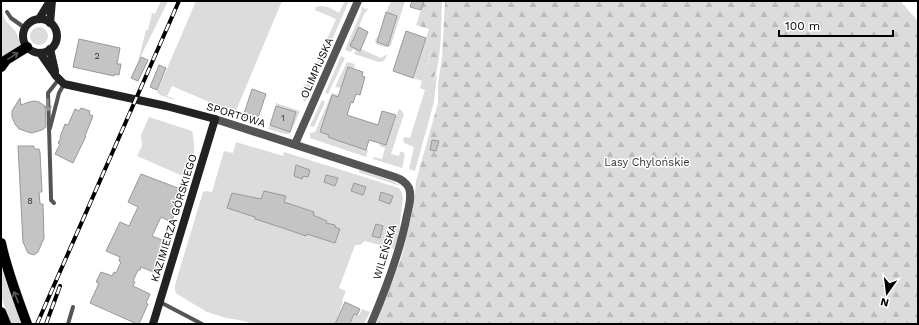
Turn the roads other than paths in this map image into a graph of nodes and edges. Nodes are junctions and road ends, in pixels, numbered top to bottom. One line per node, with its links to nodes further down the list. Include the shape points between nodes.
1 (51, 1): 4 (street); 5 (street)
2 (358, 1): 14 (street, OLIMPIJSKA)
3 (8, 12): 6 (lane, via 11,18)
4 (39, 19): 5 (street); 6 (street)
5 (50, 23): 8 (street, via 55,30 56,40)
6 (25, 28): 7 (street, via 23,40)
7 (27, 47): 9 (street); 10 (main road, one-way to 7, via 6,60)
8 (50, 49): 9 (street); 11 (street)
9 (40, 53): 11 (street)
10 (1, 67)
11 (60, 80): 12 (street, SPORTOWA); 13 (lane); 13 (lane, one-way to 13, via 48,93)
12 (215, 119): 14 (street, SPORTOWA); 18 (street, KAZIMIERZA GÓRSKIEGO)
13 (49, 134): 16 (lane, via 51,200)
14 (295, 144): 15 (street, SPORTOWA, via 399,178)
15 (407, 184): 27 (street, WILEŃSKA, via 410,200 404,235 395,266)
16 (54, 203)
17 (1, 243): 24 (main road, one-way to 17, via 9,275)
18 (160, 302): 25 (street, KAZIMIERZA GÓRSKIEGO); 26 (lane)
19 (73, 307): 21 (lane)
20 (1, 312): 23 (main road)
21 (69, 323): 22 (lane)
22 (74, 323)
23 (6, 324)
24 (27, 324)
25 (153, 324)
26 (202, 324)
27 (371, 324)

